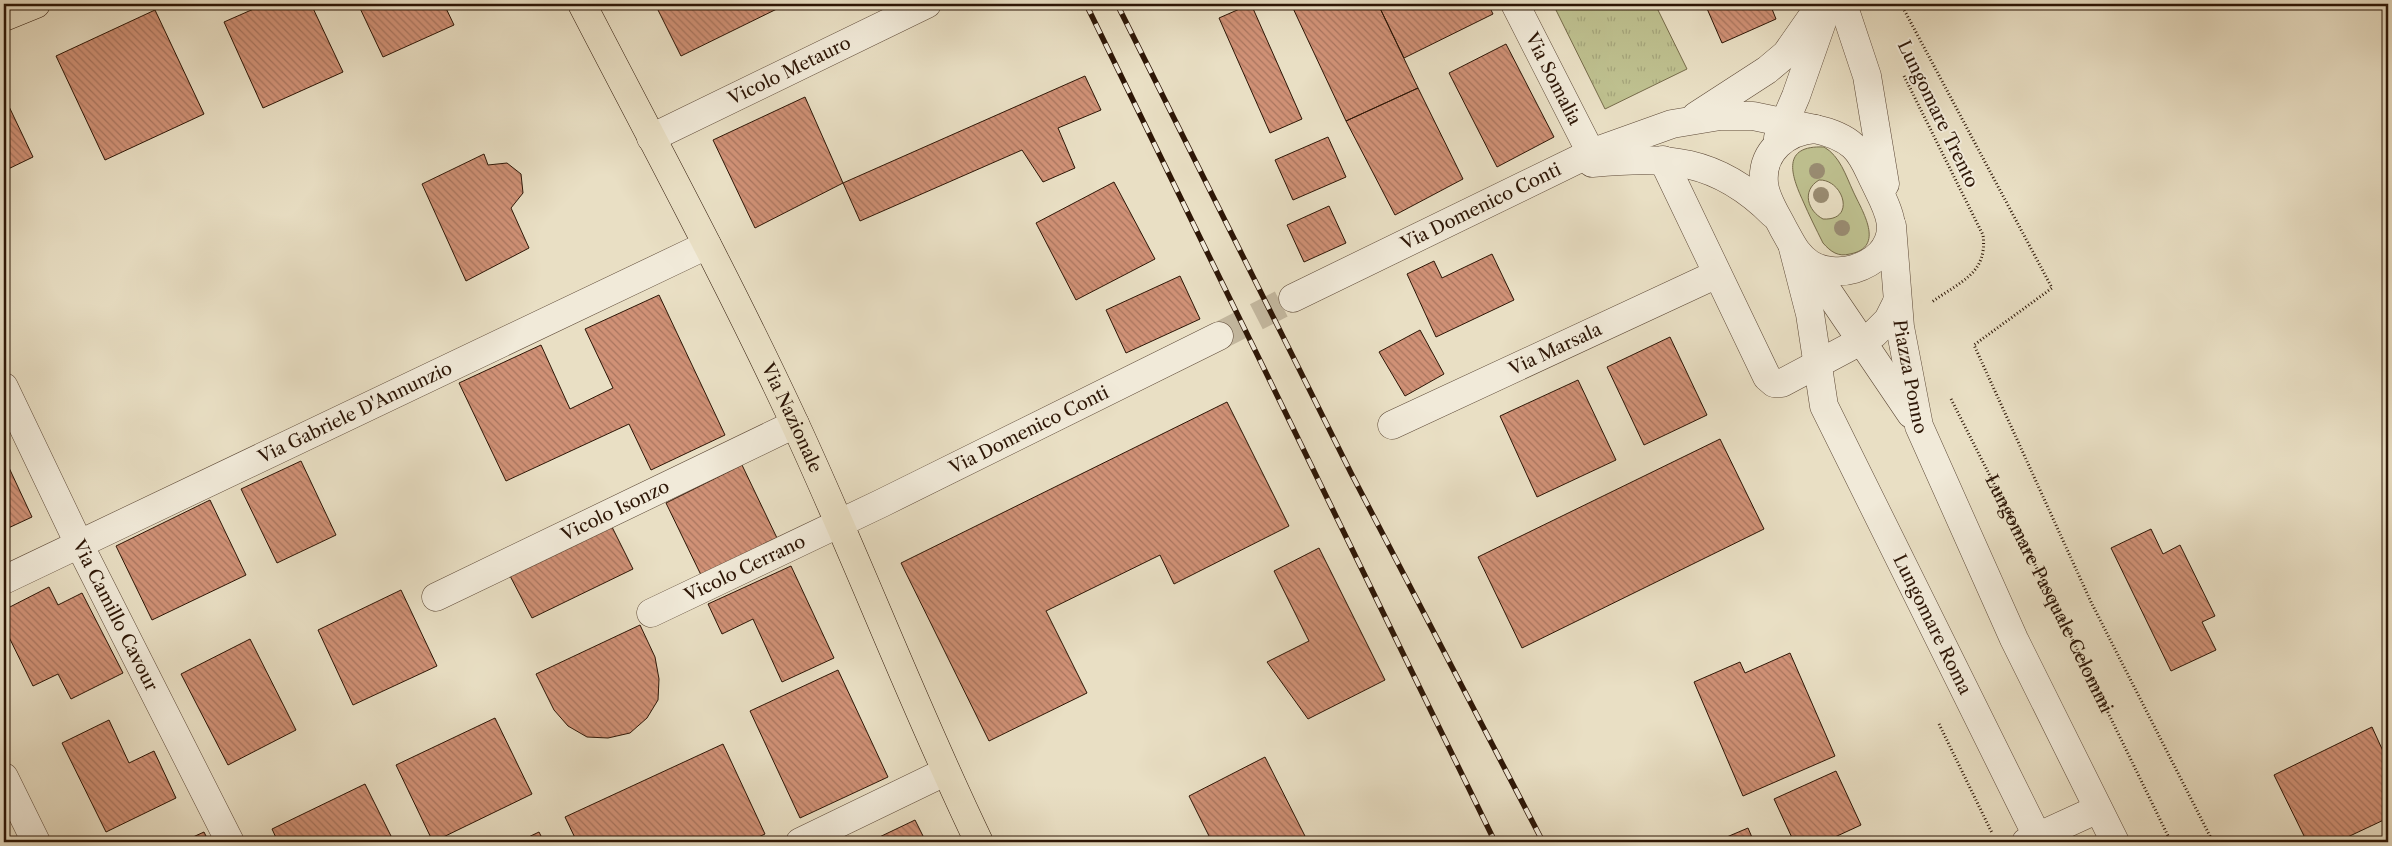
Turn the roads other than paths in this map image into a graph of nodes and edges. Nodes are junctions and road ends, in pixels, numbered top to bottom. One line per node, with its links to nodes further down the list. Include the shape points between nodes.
1 (36, 4): 8 (main road)
2 (582, 4): 12 (main road, Via Nazionale)
3 (927, 4): 12 (street, Vicolo Metauro)
4 (1515, 4): 14 (street, Via Somalia)
5 (1821, 4): 9 (street, via 1786,54 1767,70)
6 (1828, 4): 10 (street, Piazza Ponno)
7 (1843, 4): 16 (street, Piazza Ponno, via 1867,76)
8 (4, 17)
9 (1681, 122): 10 (street, Piazza Ponno, via 1720,116 1753,116); 14 (street, Via Domenico Conti)
10 (1785, 122): 11 (street, Piazza Ponno); 13 (street, Piazza Ponno)
11 (1815, 129): 13 (street, via 1792,133); 16 (street, Piazza Ponno, via 1841,138 1860,153)
12 (652, 138): 18 (main road, Via Nazionale)
13 (1775, 146): 17 (street, Piazza Ponno, via 1767,160 1764,183)
14 (1580, 159): 15 (street, Piazza Ponno); 21 (street, Via Domenico Conti)
15 (1664, 160): 17 (street, Piazza Ponno, via 1694,166 1735,182); 20 (street)
16 (1891, 219): 19 (street, Piazza Ponno, via 1890,238 1884,249 1876,259 1864,265 1841,271); 22 (street, Piazza Ponno)
17 (1779, 220): 19 (street, Piazza Ponno)
18 (707, 245): 27 (main road, Via Nazionale); 31 (street, Via Gabriele D'Annunzio)
19 (1801, 256): 24 (street, Piazza Ponno); 25 (street, Piazza Ponno)
20 (1717, 274): 25 (street, via 1767,377 1774,383 1782,383); 28 (street, Via Marsala)
21 (1293, 298)
22 (1897, 302): 24 (street, via 1882,327); 29 (street, Piazza Ponno)
23 (1219, 336): 30 (street, Via Domenico Conti)
24 (1862, 342): 25 (street); 29 (street, Piazza Ponno)
25 (1819, 363): 38 (street, Lungomare Roma, via 1824,406)
26 (4, 387): 31 (street, Via Camillo Cavour)
27 (795, 424): 30 (main road, Via Nazionale); 33 (street, Vicolo Isonzo)
28 (1392, 425)
29 (1919, 426): 37 (street, via 2010,630)
30 (838, 524): 34 (street, Vicolo Cerrano); 35 (main road, Via Nazionale)
31 (79, 544): 32 (street, Via Gabriele D'Annunzio); 40 (street, Via Camillo Cavour)
32 (4, 580)
33 (436, 597)
34 (651, 613)
35 (945, 772): 41 (street); 42 (main road, Via Nazionale)
36 (4, 777): 39 (street)
37 (2098, 809): 38 (street); 43 (street)
38 (2035, 840)
39 (36, 842)
40 (230, 842)
41 (800, 842)
42 (979, 842)
43 (2115, 842)

